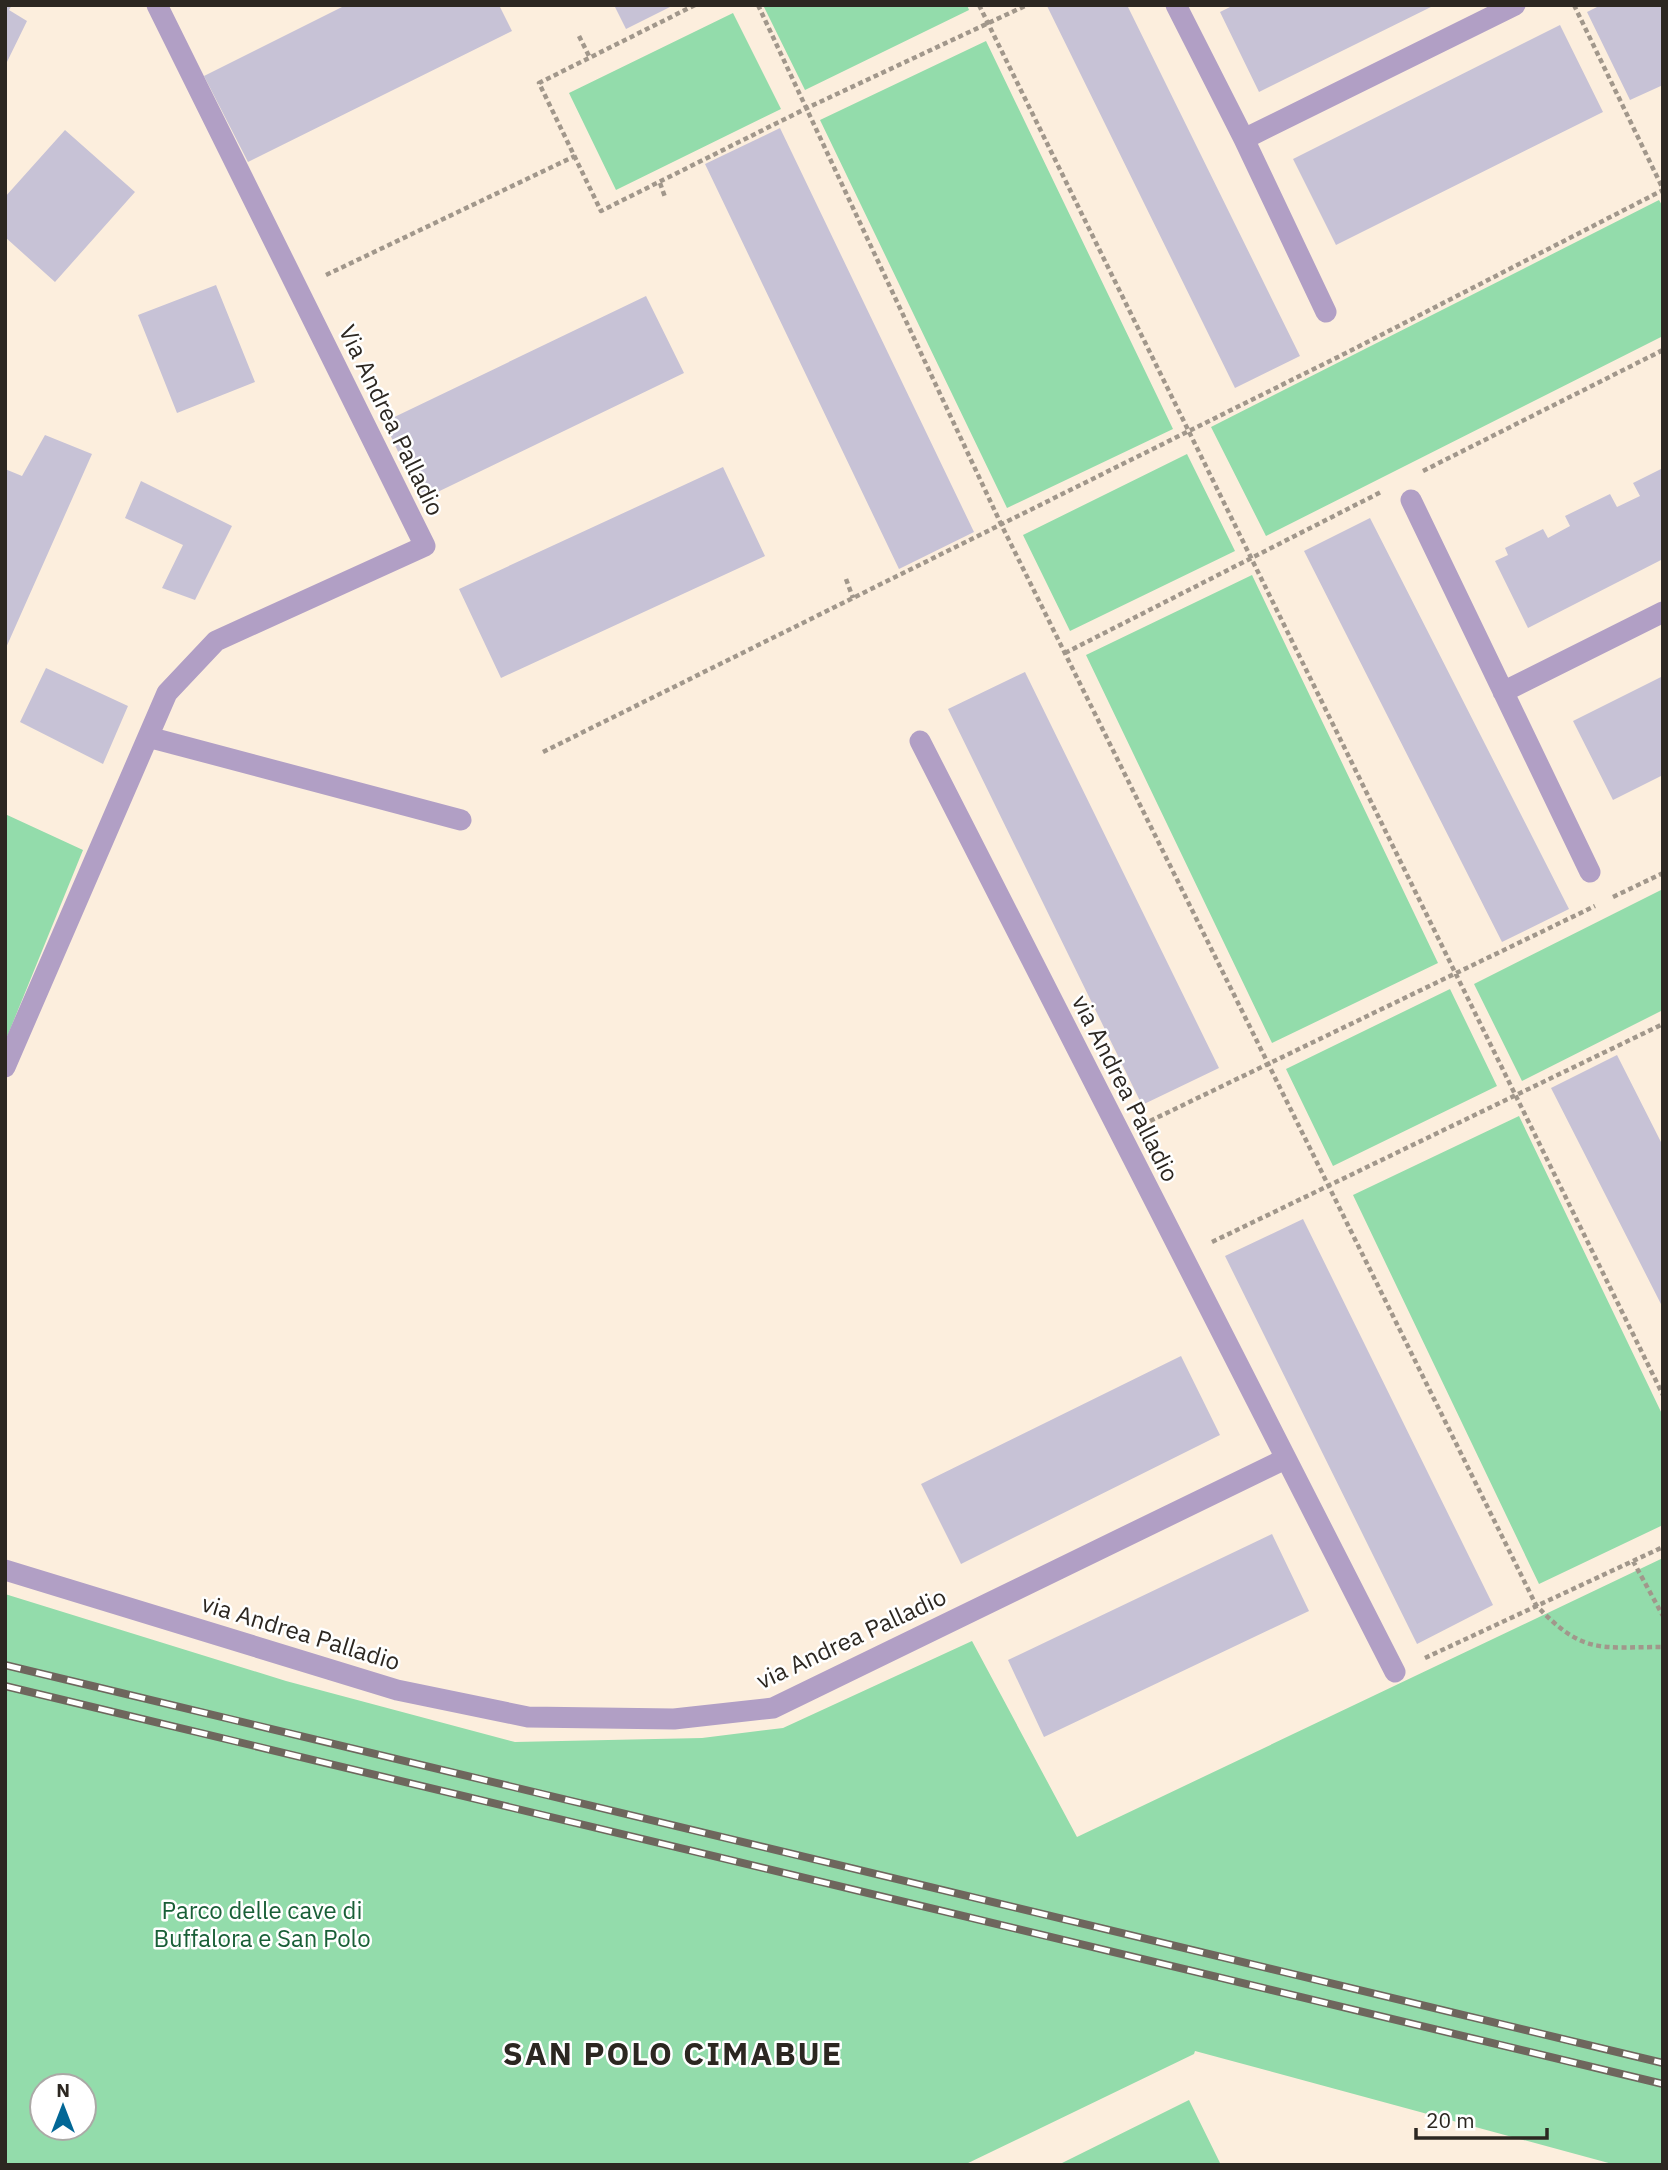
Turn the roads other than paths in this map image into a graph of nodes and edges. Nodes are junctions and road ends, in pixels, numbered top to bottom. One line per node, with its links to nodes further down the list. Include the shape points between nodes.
1 (157, 5): 9 (street, Via Andrea Palladio, via 425,546 216,641 167,693)
2 (1176, 5): 4 (street)
3 (1515, 5): 4 (street)
4 (1244, 139): 5 (street)
5 (1326, 312)
6 (1411, 500): 8 (street)
7 (1663, 612): 8 (street)
8 (1503, 692): 12 (street)
9 (148, 737): 11 (street); 13 (street, Via Andrea Palladio)
10 (920, 741): 14 (street, via Andrea Palladio)
11 (461, 820)
12 (1590, 872)
13 (5, 1067)
14 (1285, 1459): 15 (street, via Andrea Palladio, via 773,1708 674,1719 528,1717 397,1689); 16 (street, via Andrea Palladio)
15 (5, 1570)
16 (1395, 1672)

